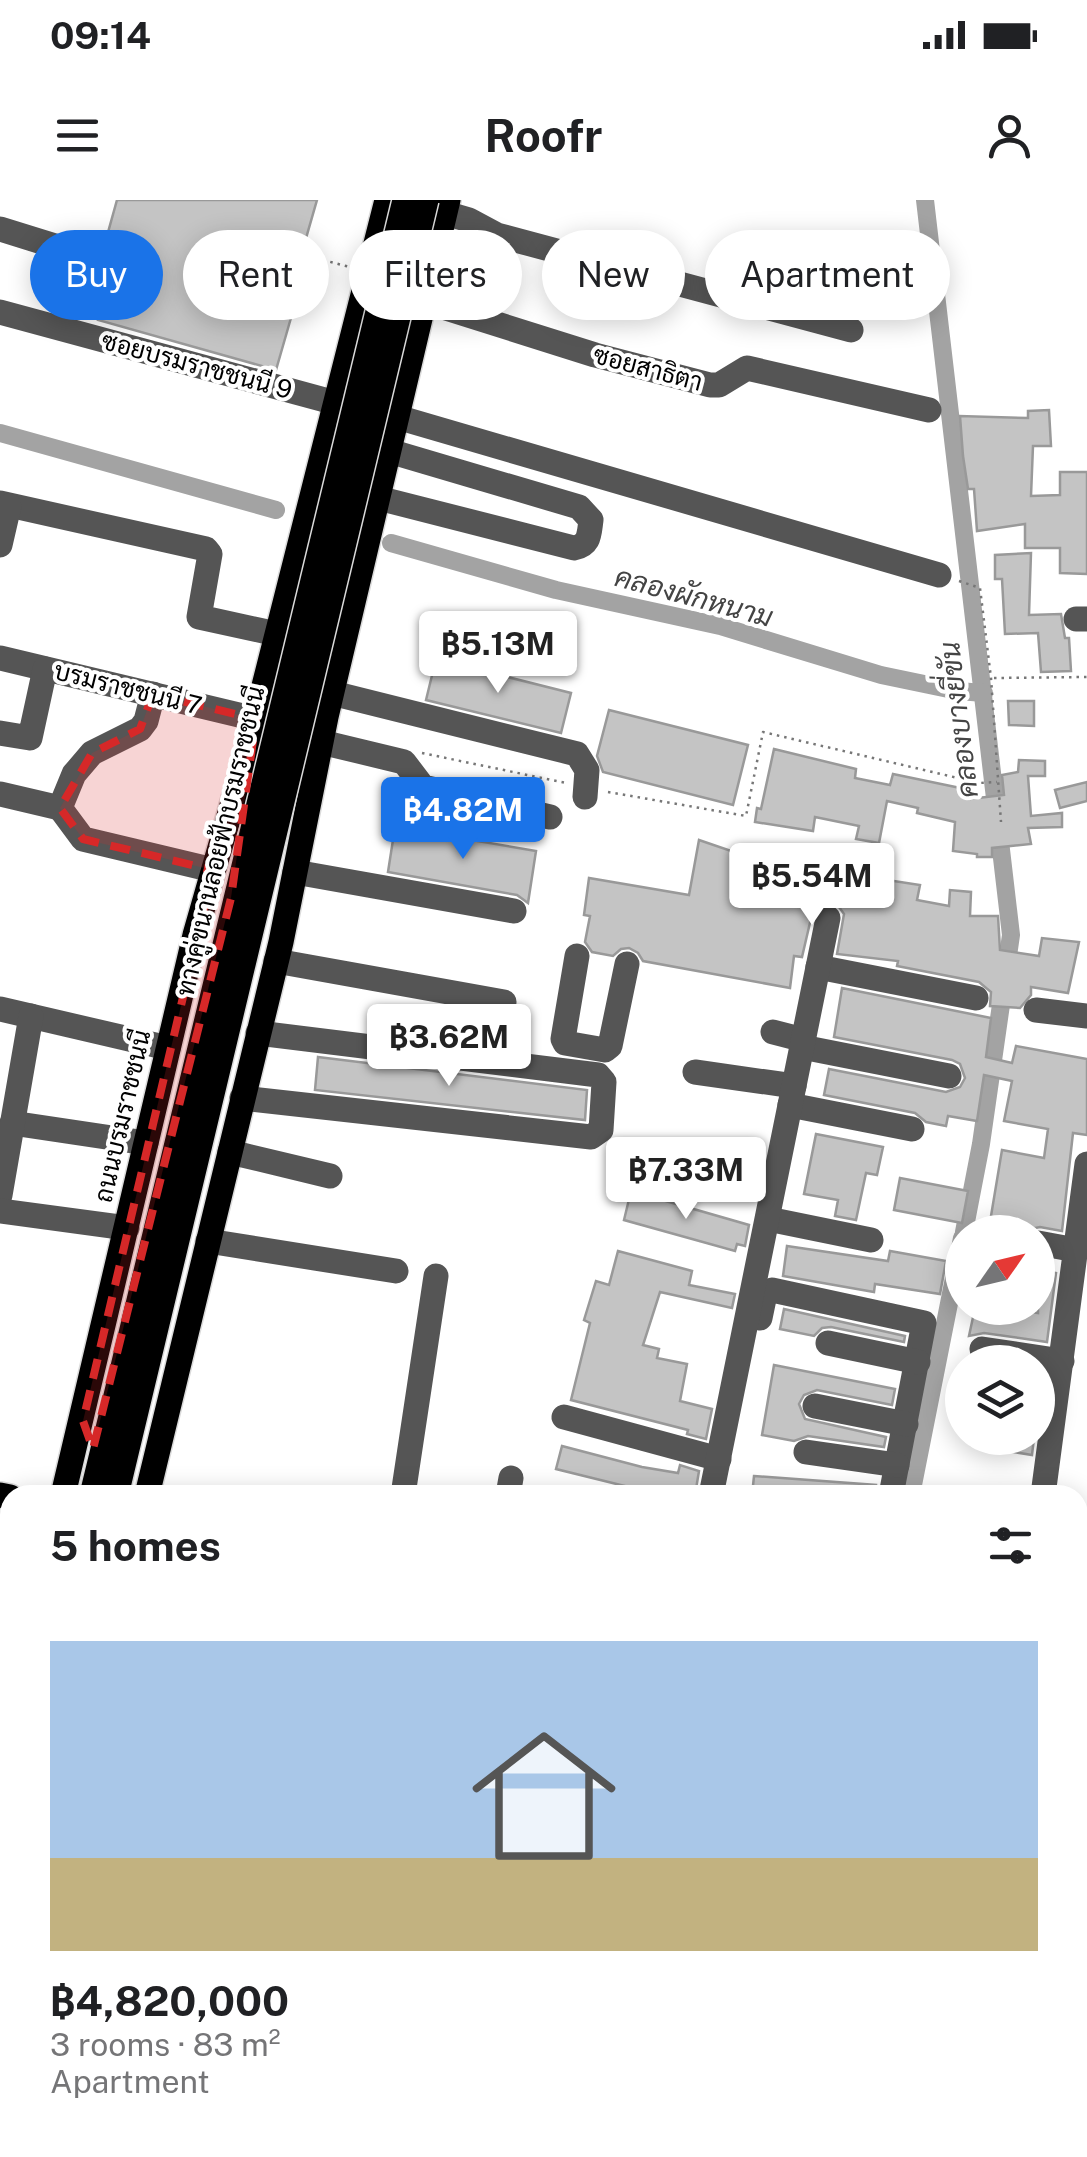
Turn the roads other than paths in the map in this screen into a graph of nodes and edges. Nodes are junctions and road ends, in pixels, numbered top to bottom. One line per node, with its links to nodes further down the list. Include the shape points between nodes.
1 (388, 200): 12 (main road, ถนนบรมราชชนนี)
2 (405, 200): 87 (main road, ทางคู่ขนานลอยฟ้าบรมราชชนนี, bridge)
3 (440, 204): 5 (main road); 10 (street, via 497,235); 88 (main road, ทางคู่ขนานลอยฟ้าบรมราชชนนี, bridge)
4 (0, 229): 6 (street)
5 (436, 230)
6 (30, 238)
7 (0, 312): 12 (street, ซอยบรมราชชนนี 9)
8 (420, 320): 14 (main road)
9 (482, 320): 13 (street, ซอยสาธิตา, via 710,385 748,368)
10 (851, 330)
11 (148, 344): 12 (street)
12 (337, 399): 20 (main road, ถนนบรมราชชนนี)
13 (929, 410)
14 (397, 417): 15 (main road); 19 (street)
15 (389, 451): 16 (main road); 16 (street, via 580,507 591,520 588,540 574,548)
16 (378, 498): 23 (main road)
17 (4, 504): 18 (street); 20 (street, via 206,550 200,616)
18 (0, 546)
19 (939, 576)
20 (277, 634): 25 (main road, ถนนบรมราชชนนี)
21 (0, 658): 22 (street, บรมราชชนนี 7)
22 (46, 668): 24 (street, บรมราชชนนี 7); 26 (street, via 31,737)
23 (332, 692): 27 (main road); 29 (street, via 577,754 586,765)
24 (153, 694): 25 (street, บรมราชชนนี 7); 31 (street, via 140,729 92,753)
25 (256, 719): 28 (main road, ถนนบรมราชชนนี)
26 (0, 733)
27 (320, 750): 32 (street, via 404,762 422,787); 34 (main road); 89 (main road, via 258,936)
28 (247, 753): 33 (main road, ถนนบรมราชชนนี); 86 (main road, ถนนบรมราชชนนี, via 231,898)
29 (586, 792)
30 (0, 794): 31 (street)
31 (60, 808): 33 (street, via 84,839)
32 (550, 817)
33 (213, 870): 50 (main road, ถนนบรมราชชนนี)
34 (296, 872): 35 (street); 38 (main road)
35 (514, 911)
36 (828, 918): 40 (street)
37 (577, 956): 39 (street, via 563,1039 605,1050)
38 (276, 961): 42 (street); 48 (main road)
39 (627, 964)
40 (818, 967): 41 (street); 49 (street)
41 (976, 998)
42 (504, 1002)
43 (0, 1009): 45 (street)
44 (1036, 1010): 46 (street)
45 (31, 1016): 50 (street); 55 (street)
46 (1087, 1016)
47 (773, 1032): 49 (street)
48 (258, 1033): 54 (main road); 54 (street, via 598,1074 604,1082 600,1130 591,1137)
49 (803, 1044): 52 (street); 53 (street)
50 (168, 1048): 57 (main road, ถนนบรมราชชนนี)
51 (695, 1072): 53 (street)
52 (949, 1076)
53 (792, 1096): 56 (street); 63 (street)
54 (242, 1098): 58 (main road)
55 (12, 1123): 57 (street); 61 (street)
56 (912, 1129)
57 (146, 1143): 64 (main road, ถนนบรมราชชนนี)
58 (230, 1152): 60 (street); 66 (main road)
59 (1087, 1164): 68 (street)
60 (330, 1176)
61 (0, 1195)
62 (0, 1210): 64 (street)
63 (768, 1219): 65 (street); 83 (street)
64 (127, 1228): 71 (main road, ถนนบรมราชชนนี)
65 (871, 1240)
66 (208, 1241): 69 (street); 72 (main road)
67 (1055, 1246): 68 (street)
68 (1076, 1250): 75 (street)
69 (396, 1272)
70 (436, 1276): 91 (street)
71 (107, 1315): 72 (main road, via 129,1352 149,1357 173,1348); 79 (main road, ถนนบรมราชชนนี)
72 (186, 1331): 81 (main road)
73 (828, 1344): 76 (street)
74 (1055, 1360): 75 (street)
75 (1062, 1361): 95 (street)
76 (918, 1362): 80 (street); 93 (street, via 922,1322 767,1291)
77 (815, 1406): 80 (street)
78 (564, 1418): 83 (street)
79 (83, 1421): 81 (main road, via 89,1444 104,1461 123,1465 148,1456); 85 (main road, ถนนบรมราชชนนี)
80 (906, 1424): 84 (street)
81 (160, 1438): 90 (main road)
82 (806, 1452): 84 (street)
83 (719, 1459): 92 (street)
84 (897, 1466): 94 (street)
85 (66, 1485)
86 (84, 1485)
87 (94, 1485)
88 (119, 1485)
89 (127, 1485)
90 (149, 1485)
91 (405, 1485)
92 (713, 1485)
93 (728, 1485)
94 (893, 1485)
95 (1044, 1485)

